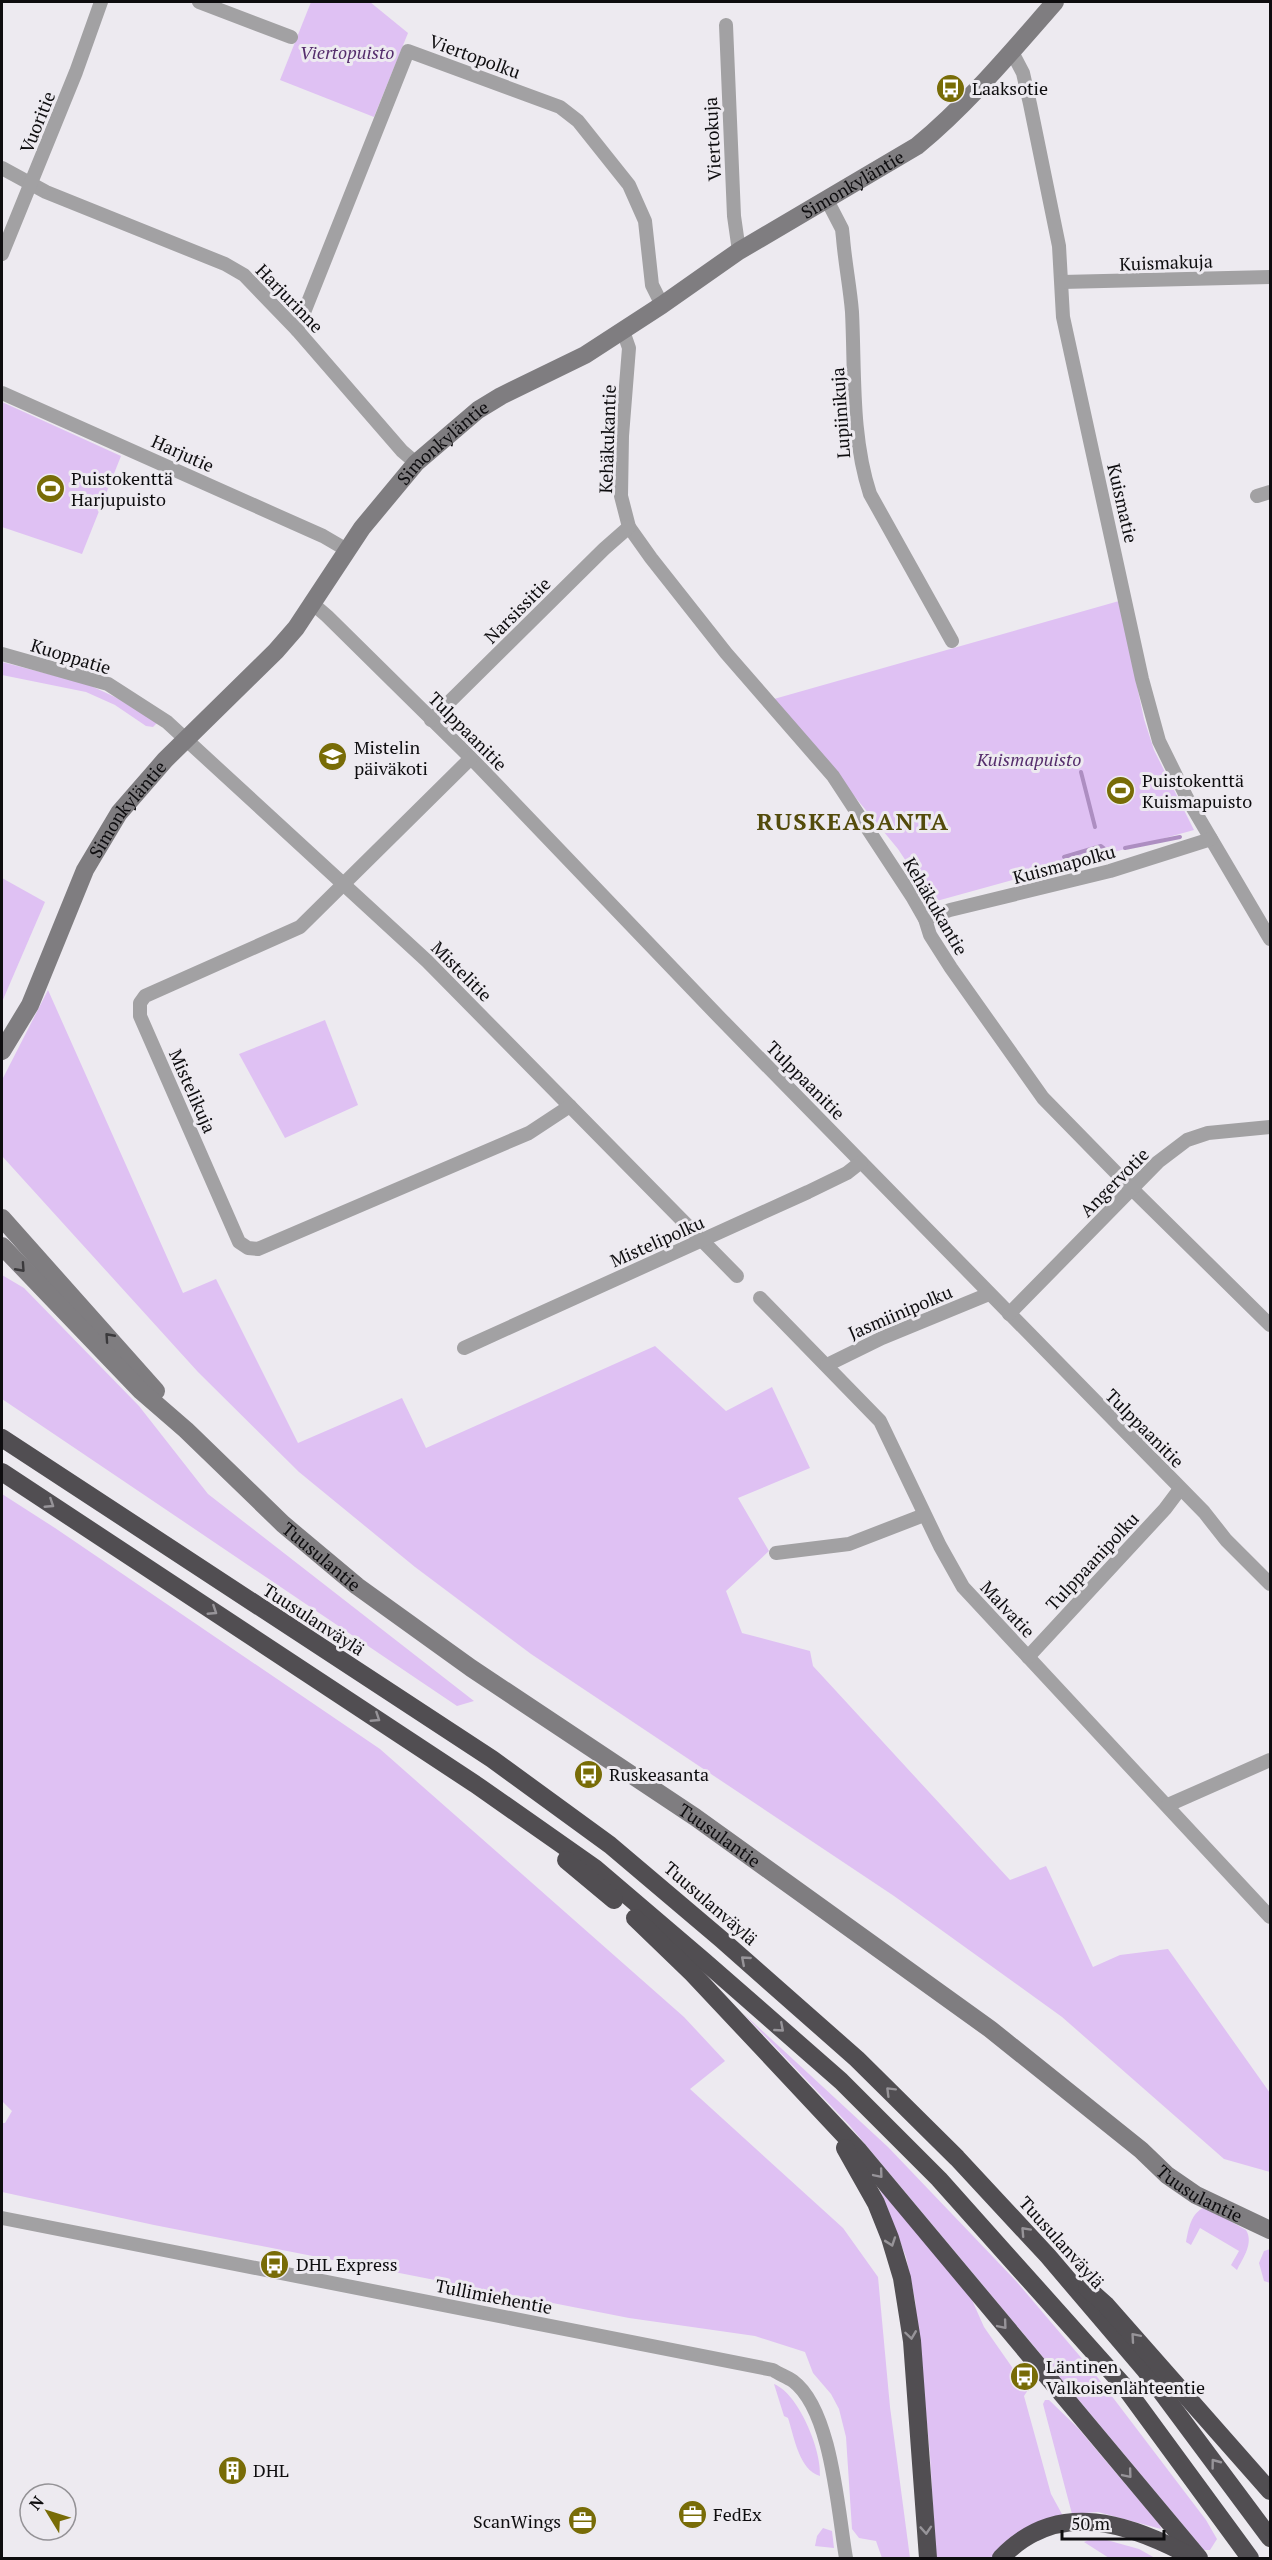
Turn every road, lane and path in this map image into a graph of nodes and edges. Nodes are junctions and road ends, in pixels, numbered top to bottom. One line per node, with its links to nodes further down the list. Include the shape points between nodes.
1 (101, 2): 8 (street, Vuoritie)
2 (199, 2): 5 (street)
3 (1055, 2): 6 (main road, Simonkyläntie)
4 (726, 25): 10 (street, Viertokuja)
5 (291, 37)
6 (1012, 51): 9 (main road, Simonkyläntie, via 937,130); 13 (street, Kuismatie, via 1023,73 1030,104 1059,246)
7 (2, 168): 8 (street, Harjurinne)
8 (31, 183): 11 (street, Vuoritie); 15 (street, Harjurinne, via 225,264 244,275)
9 (827, 200): 10 (main road, Simonkyläntie); 22 (street, Lupiinikuja, via 842,229 852,309 857,437 864,475 873,501)
10 (739, 251): 14 (main road, Simonkyläntie)
11 (2, 254)
12 (1270, 277): 13 (street, Kuismakuja)
13 (1062, 282): 27 (street, Kuismatie, via 1063,317 1142,679 1162,749)
14 (662, 305): 15 (street, Viertopolku, via 652,285 645,221 629,185 578,121 560,107 408,51); 16 (main road, Simonkyläntie)
15 (297, 330): 18 (street, Harjurinne)
16 (623, 331): 18 (main road, Simonkyläntie, via 477,410); 19 (street, Kehäkukantie, via 629,348 621,496)
17 (2, 393): 20 (street, Harjutie)
18 (416, 463): 20 (main road, Simonkyläntie)
19 (629, 527): 24 (street, Narsissitie); 29 (street, Kehäkukantie, via 730,658 833,777)
20 (347, 550): 21 (main road, Simonkyläntie)
21 (312, 604): 24 (street, Tulppaanitie); 25 (main road, Simonkyläntie, via 276,651)
22 (952, 641)
23 (2, 654): 25 (street, Kuoppatie, via 108,684)
24 (431, 720): 26 (street, Tulppaanitie)
25 (186, 739): 28 (street, Mistelitie); 31 (main road, Simonkyläntie, via 138,789 101,841 68,908 30,1005)
26 (471, 759): 28 (street, Mistelikuja); 34 (street, Tulppaanitie)
27 (1211, 839): 29 (street, Kuismapolku, via 1110,871); 30 (street, Kuismatie)
28 (345, 884): 32 (street, Mistelitie); 32 (street, Mistelikuja, via 300,927 145,996 140,1003 140,1016 239,1242 258,1249 529,1133)
29 (925, 919): 35 (street, Kehäkukantie, via 930,935 951,968 1043,1098)
30 (1270, 939)
31 (2, 1052)
32 (570, 1106): 37 (street, Mistelitie)
33 (1270, 1127): 35 (street, Angervotie, via 1208,1133 1187,1140)
34 (861, 1162): 37 (street, Mistelipolku, via 847,1173); 40 (street, Tulppaanitie)
35 (1132, 1189): 42 (street, Angervotie); 43 (street, Kehäkukantie)
36 (2, 1218): 46 (main road, Tuusulantie, one-way to 36, via 150,1382)
37 (702, 1240): 39 (street); 44 (street, Mistelipolku)
38 (2, 1246): 46 (main road, Tuusulantie, one-way to 46, via 141,1391)
39 (738, 1276)
40 (989, 1294): 42 (street, Tulppaanitie); 45 (street, Jasmiinipolku)
41 (760, 1298): 45 (street, Malvatie)
42 (1010, 1314): 49 (street, Tulppaanitie)
43 (1270, 1325)
44 (464, 1348)
45 (827, 1365): 50 (street, Malvatie, via 880,1420)
46 (186, 1431): 60 (main road, Tuusulantie, via 283,1524 357,1586 471,1668 695,1817 990,2029 1141,2150 1231,2202)
47 (2, 1438): 61 (highway, Tuusulanväylä, one-way to 47, via 857,2059 610,1845 492,1759)
48 (2, 1472): 55 (highway, one-way to 55)
49 (1180, 1489): 52 (street, Tulppaanitie); 53 (street, Tulppaanipolku, via 1166,1509)
50 (924, 1515): 51 (street, via 849,1544); 53 (street, Malvatie, via 963,1587)
51 (776, 1553)
52 (1270, 1584)
53 (1028, 1657): 56 (street, Malvatie)
54 (1270, 1760): 56 (street)
55 (475, 1784): 58 (highway, via 641,1923); 68 (highway, one-way to 68, via 595,1868 841,2081 939,2179 1124,2386)
56 (1168, 1805): 57 (street, Malvatie)
57 (1270, 1917)
58 (812, 2099): 65 (highway, one-way to 65, via 842,2142 876,2203 902,2278 912,2342); 67 (highway, one-way to 67)
59 (2, 2218): 64 (street, Tullimiehentie, via 773,2370 794,2382 810,2403 829,2449)
60 (1267, 2228)
61 (1048, 2256): 62 (highway, one-way to 61, via 1106,2304); 63 (highway, Tuusulanväylä, one-way to 61, via 1144,2370)
62 (1270, 2491)
63 (1270, 2538)
64 (846, 2559)
65 (928, 2559)
66 (1001, 2559): 67 (highway, via 1033,2533 1053,2525 1080,2522 1135,2530)
67 (1197, 2559)
68 (1250, 2559)

